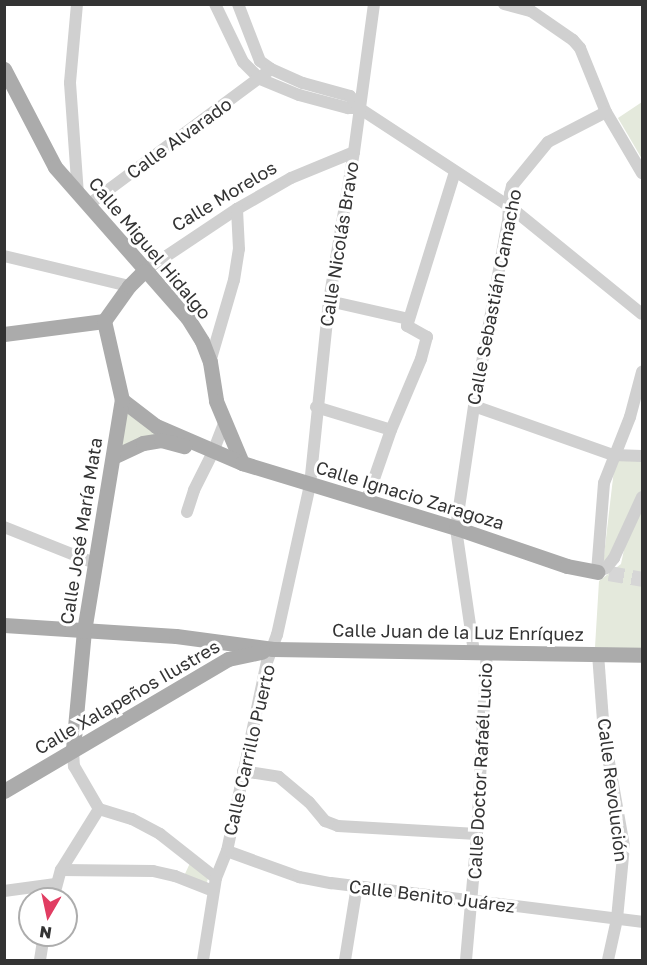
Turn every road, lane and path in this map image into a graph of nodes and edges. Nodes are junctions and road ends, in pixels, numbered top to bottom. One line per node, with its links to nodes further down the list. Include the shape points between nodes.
1 (77, 4): 14 (street, via 70,82)
2 (215, 4): 8 (street, via 243,62)
3 (238, 4): 7 (street, via 260,61)
4 (374, 4): 9 (street, Calle Nicolás Bravo)
5 (504, 4): 10 (street, via 531,11 573,40 580,48)
6 (4, 69): 14 (main road, Calle Miguel Hidalgo, via 56,167)
7 (271, 69): 8 (street, Calle Alvarado); 9 (street, via 350,96)
8 (260, 79): 9 (street, via 299,95); 14 (street, Calle Alvarado)
9 (359, 108): 11 (street, Calle Nicolás Bravo); 12 (street)
10 (606, 112): 13 (street); 15 (street, Calle Sebastián Camacho, via 538,151 512,186)
11 (354, 152): 16 (street, Calle Morelos, via 291,178); 20 (street, Calle Nicolás Bravo)
12 (455, 172): 15 (street); 22 (street)
13 (642, 173)
14 (83, 199): 18 (main road, Calle Miguel Hidalgo)
15 (509, 206): 21 (street); 28 (street, Calle Sebastián Camacho)
16 (237, 209): 18 (street, Calle Morelos); 25 (street, via 234,280)
17 (4, 256): 19 (street)
18 (144, 271): 19 (main road, Calle Morelos); 25 (main road, Calle Miguel Hidalgo, via 187,317)
19 (129, 286): 23 (main road, Calle Morelos)
20 (329, 301): 22 (street); 29 (street, Calle Nicolás Bravo)
21 (642, 314)
22 (408, 319): 31 (street, via 408,328 427,337)
23 (104, 321): 24 (main road); 27 (main road, Calle José María Mata)
24 (4, 334)
25 (210, 362): 30 (main road, Calle Miguel Hidalgo)
26 (642, 372): 33 (street, via 630,417)
27 (122, 400): 32 (main road, Calle Ignacio Zaragoza, via 156,426); 35 (main road, Calle José María Mata)
28 (474, 406): 33 (street); 42 (street, Calle Sebastián Camacho)
29 (316, 407): 31 (street); 37 (street, Calle Nicolás Bravo)
30 (224, 423): 32 (street); 36 (main road, Calle Miguel Hidalgo)
31 (391, 430): 39 (street)
32 (213, 452): 35 (main road, Calle Ignacio Zaragoza, via 161,440 143,443); 36 (main road, Calle Ignacio Zaragoza); 40 (street)
33 (613, 455): 34 (street); 44 (street, via 604,483)
34 (642, 456)
35 (113, 457): 43 (main road, Calle José María Mata)
36 (242, 463): 37 (main road, Calle Ignacio Zaragoza)
37 (310, 485): 39 (main road, Calle Ignacio Zaragoza); 47 (street, Calle Carrillo Puerto)
38 (642, 497): 44 (street)
39 (366, 502): 42 (main road, Calle Ignacio Zaragoza)
40 (187, 513)
41 (4, 527): 43 (street)
42 (456, 528): 44 (main road, Calle Ignacio Zaragoza, via 567,566); 48 (street, Calle Sebastián Camacho)
43 (97, 564): 46 (main road, Calle José María Mata)
44 (604, 571)
45 (4, 625): 46 (main road)
46 (84, 631): 47 (main road, via 176,636); 51 (main road, Calle José María Mata)
47 (273, 649): 48 (main road, Calle Juan de la Luz Enríquez); 51 (main road, Calle Xalapeños Ilustres, via 228,659); 52 (street, Calle Carrillo Puerto)
48 (481, 652): 49 (main road, Calle Juan de la Luz Enríquez); 55 (street, Calle Doctor Rafaél Lucio)
49 (598, 654): 50 (main road, Calle Juan de la Luz Enríquez); 65 (street, Calle Revolución, via 604,734 624,846)
50 (642, 655)
51 (73, 749): 53 (main road, Calle Xalapeños Ilustres); 54 (street, via 74,766)
52 (243, 771): 55 (street, via 279,777 325,821 338,826); 56 (street, Calle Carrillo Puerto)
53 (4, 791)
54 (99, 809): 57 (street); 58 (street, via 132,819 160,834)
55 (477, 834): 64 (street, Calle Doctor Rafaél Lucio)
56 (227, 851): 58 (street, Calle Carrillo Puerto); 60 (street, Calle Benito Juárez, via 298,877)
57 (61, 870): 59 (street); 63 (street, via 153,871)
58 (216, 878): 63 (street, Calle Carrillo Puerto)
59 (56, 884): 61 (street); 62 (street)
60 (357, 886): 64 (street, Calle Benito Juárez); 68 (street)
61 (55, 887)
62 (4, 891)
63 (213, 891): 67 (street, Calle Carrillo Puerto)
64 (472, 900): 65 (street, Calle Benito Juárez); 69 (street, Calle Doctor Rafaél Lucio)
65 (617, 919): 66 (street, Calle Benito Juárez); 70 (street, Calle Revolución)
66 (642, 922)
67 (205, 960)
68 (345, 960)
69 (466, 960)
70 (608, 960)

